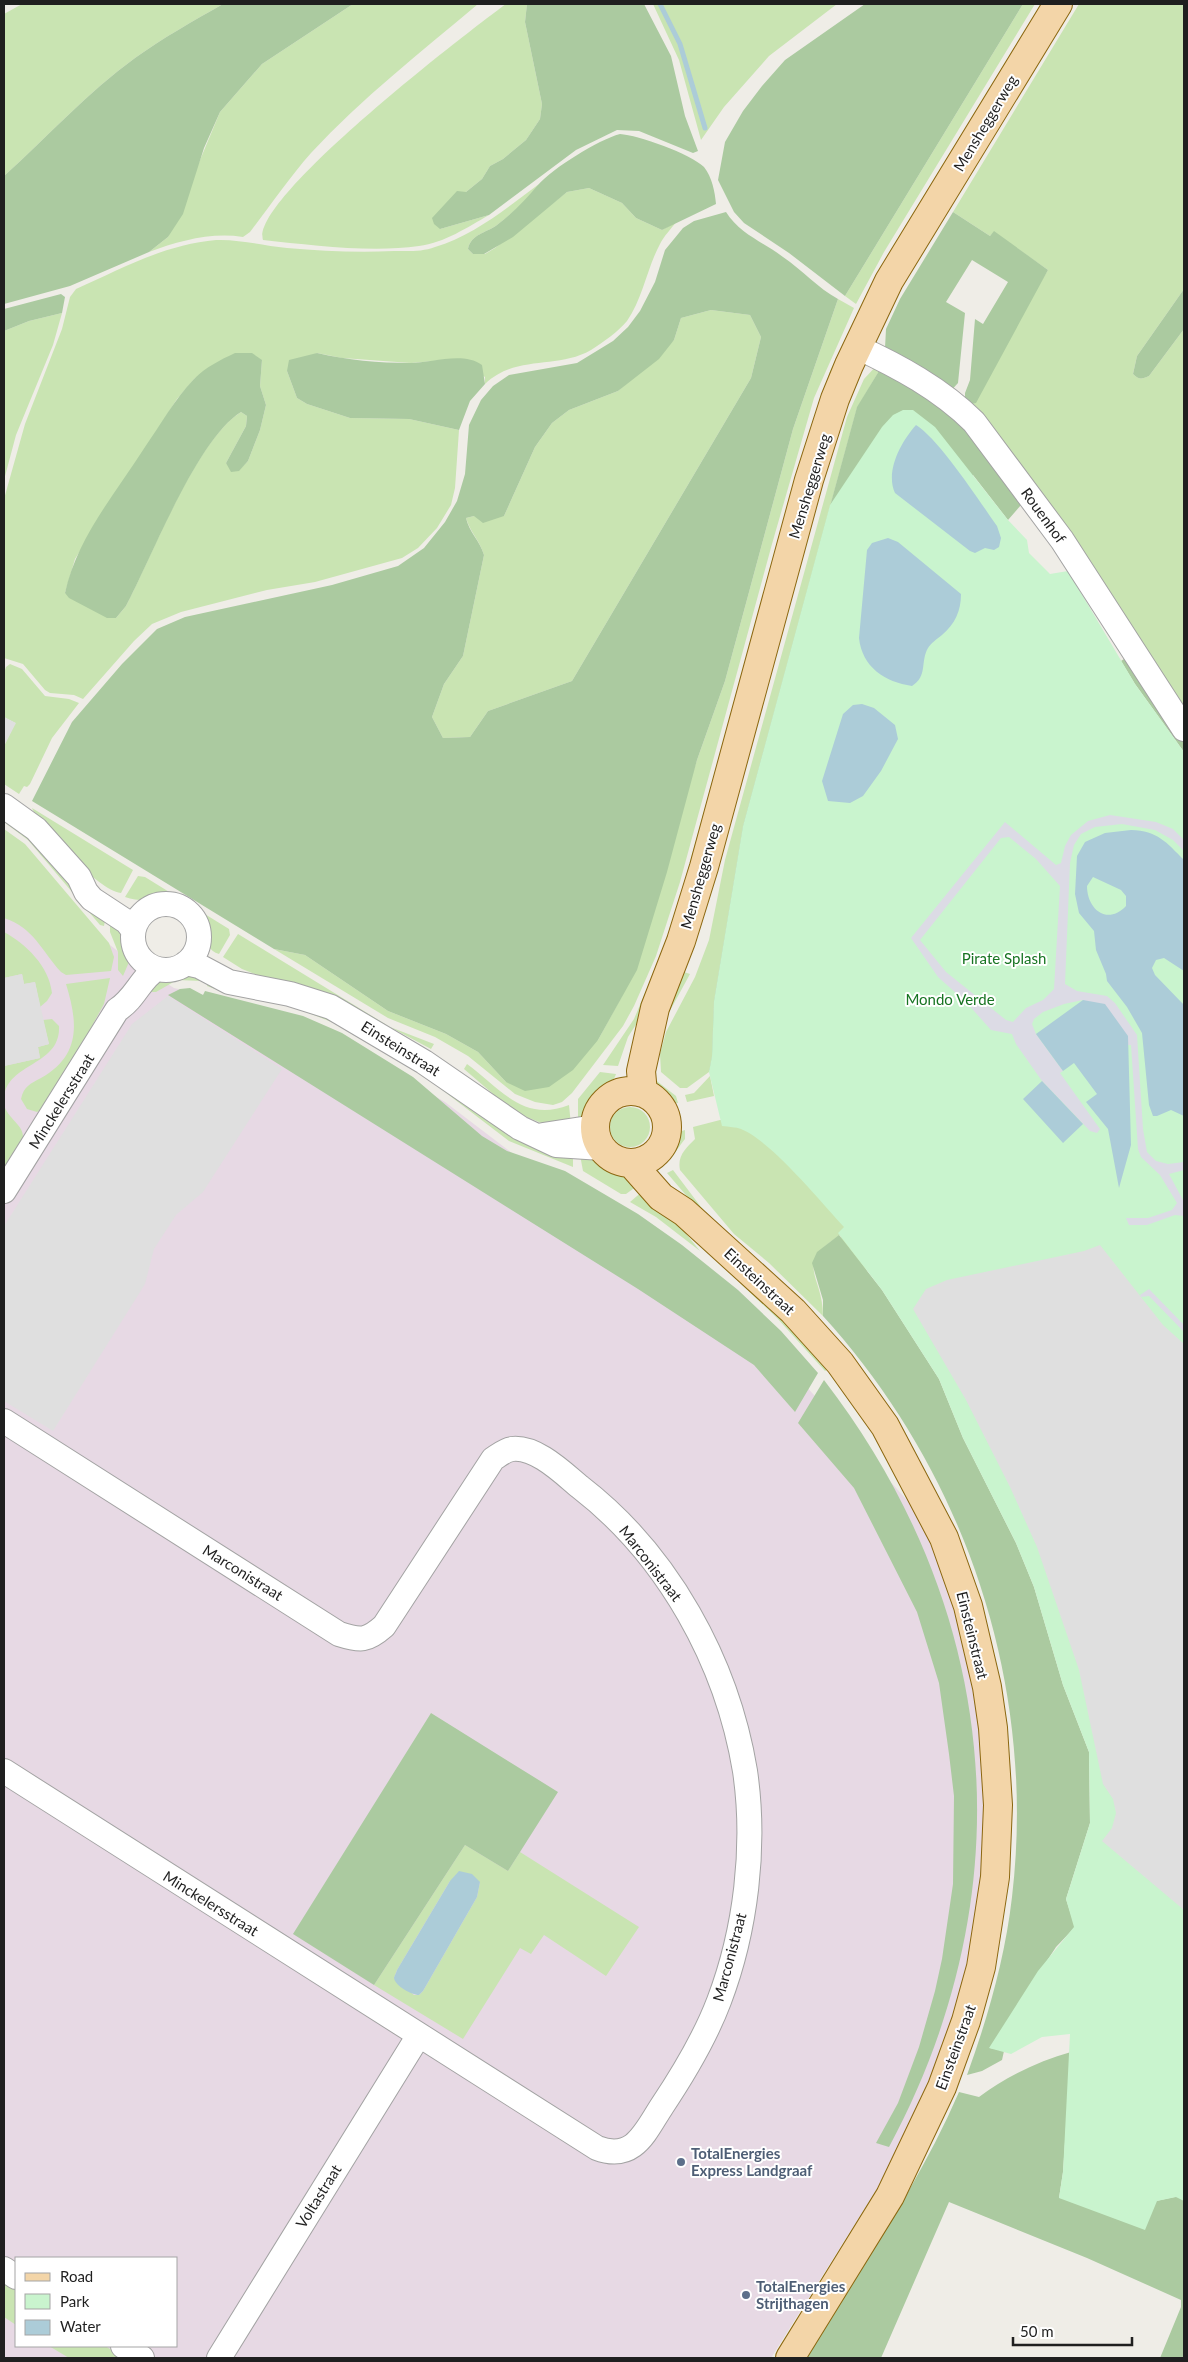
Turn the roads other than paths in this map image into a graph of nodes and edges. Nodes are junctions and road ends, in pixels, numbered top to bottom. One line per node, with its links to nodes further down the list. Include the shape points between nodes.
1 (1058, 4): 2 (main road, Mensheggerweg, via 889,281)
2 (857, 347): 3 (street, Rouenhof, via 938,392 974,422 1062,540); 10 (main road, Mensheggerweg, via 835,399 809,480 704,867 681,941)
3 (1184, 729)
4 (4, 806): 5 (street, via 36,829)
5 (80, 877): 6 (street, via 135,908); 7 (street, via 86,892)
6 (146, 910): 7 (street); 8 (street, via 161,904 184,909 198,929)
7 (133, 930): 9 (street, via 133,943)
8 (192, 954): 9 (street, via 172,969); 13 (street, Einsteinstraat, via 199,966 229,982 310,999 346,1014 450,1079 508,1120 556,1145)
9 (148, 962): 15 (street, Minckelersstraat, via 148,976 129,1003 117,1010)
10 (655, 1008): 11 (main road, Mensheggerweg, via 640,1071); 12 (main road, Mensheggerweg, via 635,1036)
11 (643, 1093): 12 (main road, via 628,1091); 14 (main road, via 654,1099 666,1118 665,1140)
12 (613, 1096): 13 (main road, via 597,1114)
13 (598, 1137): 14 (main road, via 610,1156 620,1161)
14 (642, 1160): 19 (main road, Einsteinstraat, via 661,1197 684,1212 793,1311 845,1370 885,1426 940,1530 968,1606 987,1687 997,1769 995,1876 981,1967 966,2021 945,2080)
15 (4, 1191)
16 (4, 1421): 18 (street, Marconistraat, via 339,1634 352,1638 363,1640 384,1626 482,1472 492,1459 512,1449 530,1451 587,1492 632,1536 669,1582 709,1653 731,1707 745,1772 749,1831 745,1898 731,1964 703,2038 641,2139 616,2152 597,2148)
17 (4, 1771): 18 (street, Minckelersstraat)
18 (419, 2035): 24 (street, Voltastraat)
19 (916, 2141): 25 (main road, Einsteinstraat, via 881,2190); 26 (main road, Einsteinstraat, via 890,2196)
20 (4, 2269): 21 (street)
21 (15, 2276)
22 (125, 2347): 23 (street)
23 (142, 2358)
24 (218, 2358)
25 (775, 2358)
26 (790, 2358)

